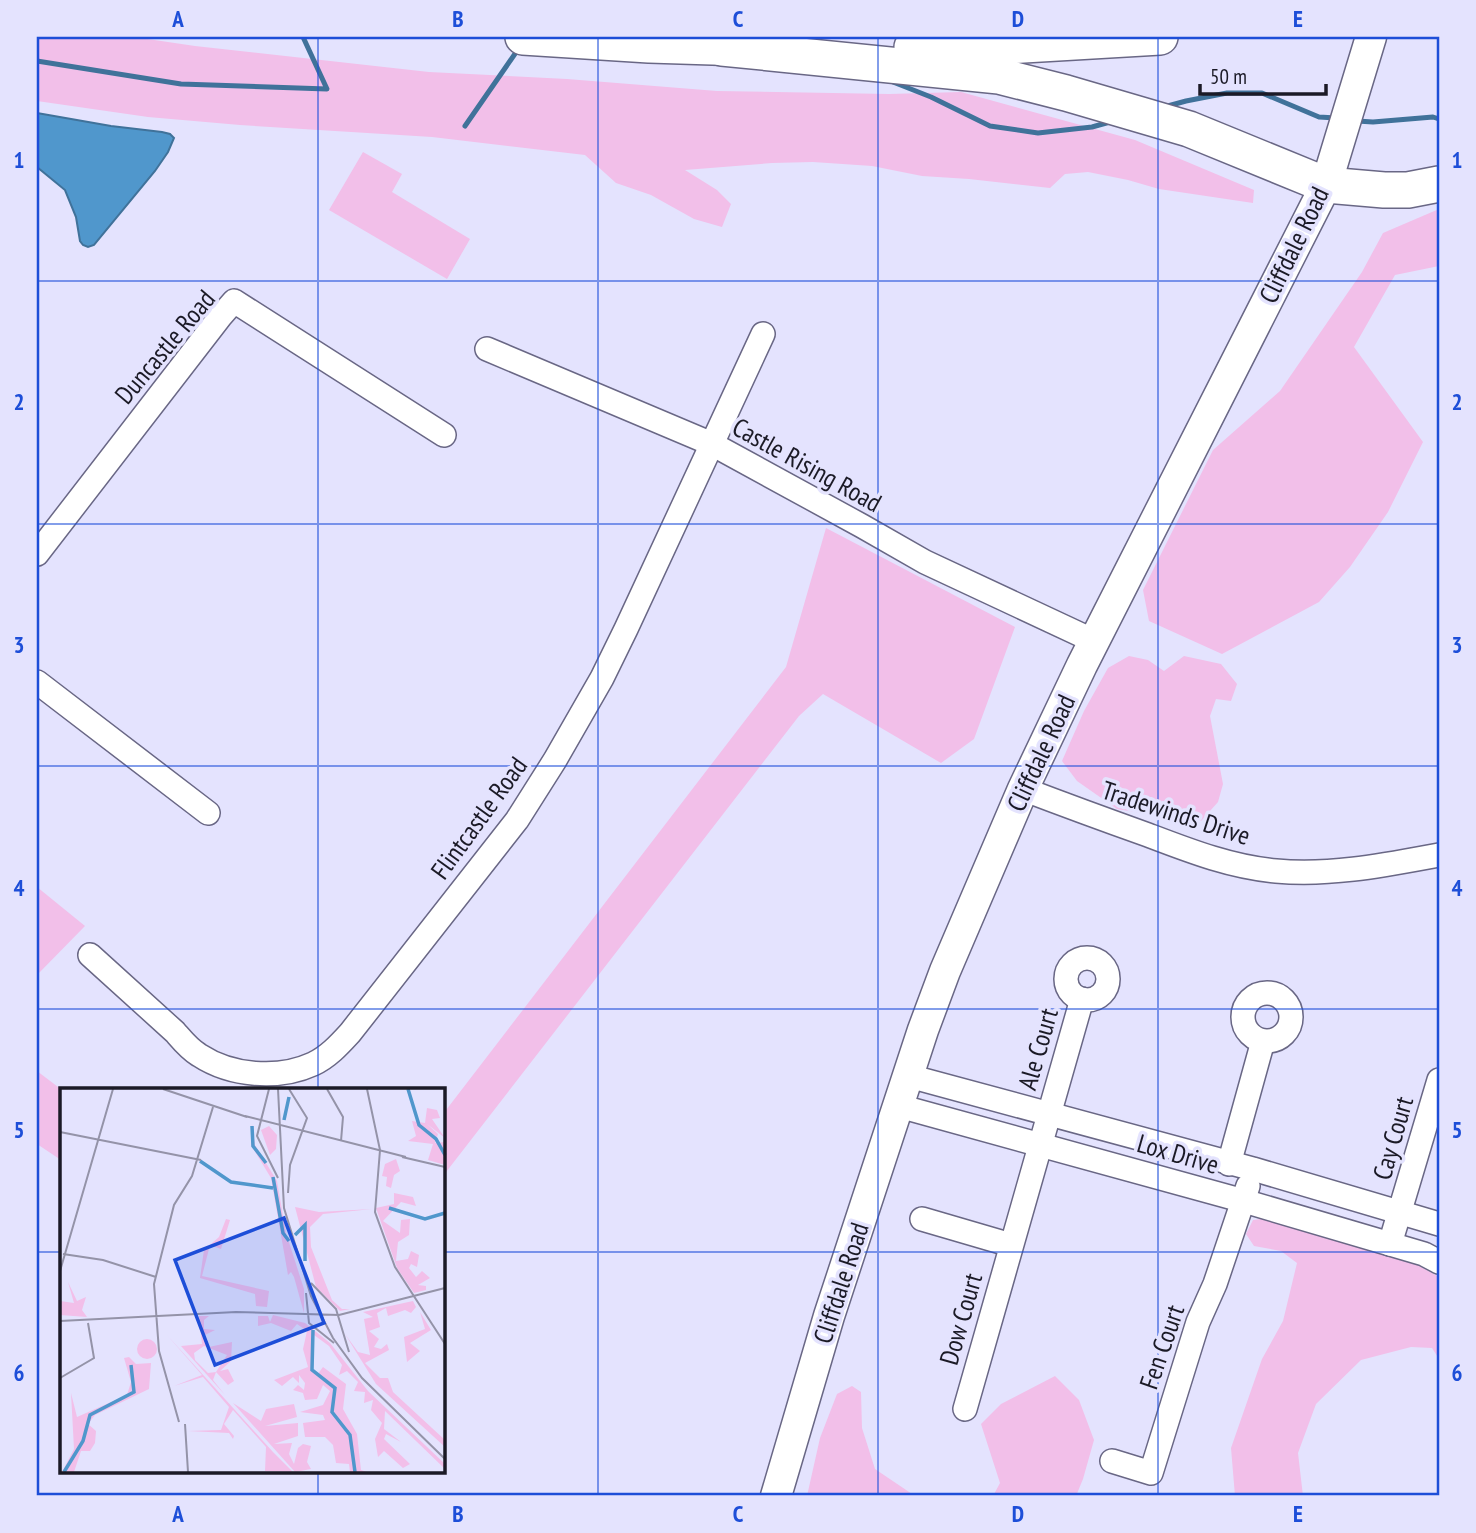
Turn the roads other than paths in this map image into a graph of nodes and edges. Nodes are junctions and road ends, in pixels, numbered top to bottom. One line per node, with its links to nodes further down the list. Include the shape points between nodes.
1 (523, 37): 4 (highway)
2 (1160, 37): 4 (highway, via 1007,46)
3 (1371, 37): 6 (main road, Cliffdale Road)
4 (722, 48): 6 (highway, via 999,76 1189,129)
5 (1439, 184): 6 (highway, via 1408,190)
6 (1326, 185): 12 (main road, Cliffdale Road)
7 (762, 334): 10 (street, Flintcastle Road)
8 (487, 349): 10 (street, Castle Rising Road)
9 (444, 435): 11 (street, Duncastle Road, via 234,301)
10 (712, 444): 12 (street, Castle Rising Road, via 925,562); 17 (street, Flintcastle Road, via 626,629 555,760 516,820 334,1050 315,1064 270,1074 214,1063 198,1055)
11 (37, 554)
12 (1094, 641): 14 (main road, Cliffdale Road)
13 (37, 682): 15 (street)
14 (1023, 789): 16 (street, Tradewinds Drive, via 1241,866 1311,873); 20 (main road, Cliffdale Road, via 945,971)
15 (208, 813)
16 (1439, 855)
17 (90, 955)
18 (1082, 999): 23 (street, Ale Court)
19 (1263, 1041): 25 (street)
20 (909, 1076): 22 (main road, Cliffdale Road); 23 (street, Lox Drive)
21 (1439, 1080): 28 (street, Cay Court)
22 (899, 1107): 24 (street, Lox Drive); 36 (main road, Cliffdale Road, via 829,1316)
23 (1049, 1114): 24 (street, Ale Court); 25 (street, Lox Drive)
24 (1040, 1144): 27 (street, Lox Drive); 32 (street, Dow Court)
25 (1229, 1164): 26 (street, Lox Drive)
26 (1253, 1169): 27 (street); 28 (street, Lox Drive)
27 (1244, 1201): 31 (street, Lox Drive); 35 (street, Fen Court, via 1198,1322 1151,1473)
28 (1401, 1212): 30 (street, Lox Drive); 31 (street, Cay Court)
29 (922, 1219): 32 (street, Dow Court)
30 (1439, 1224)
31 (1390, 1244): 33 (street, Lox Drive)
32 (1011, 1245): 34 (street, Dow Court)
33 (1439, 1262)
34 (965, 1409)
35 (1112, 1461)
36 (776, 1496)

